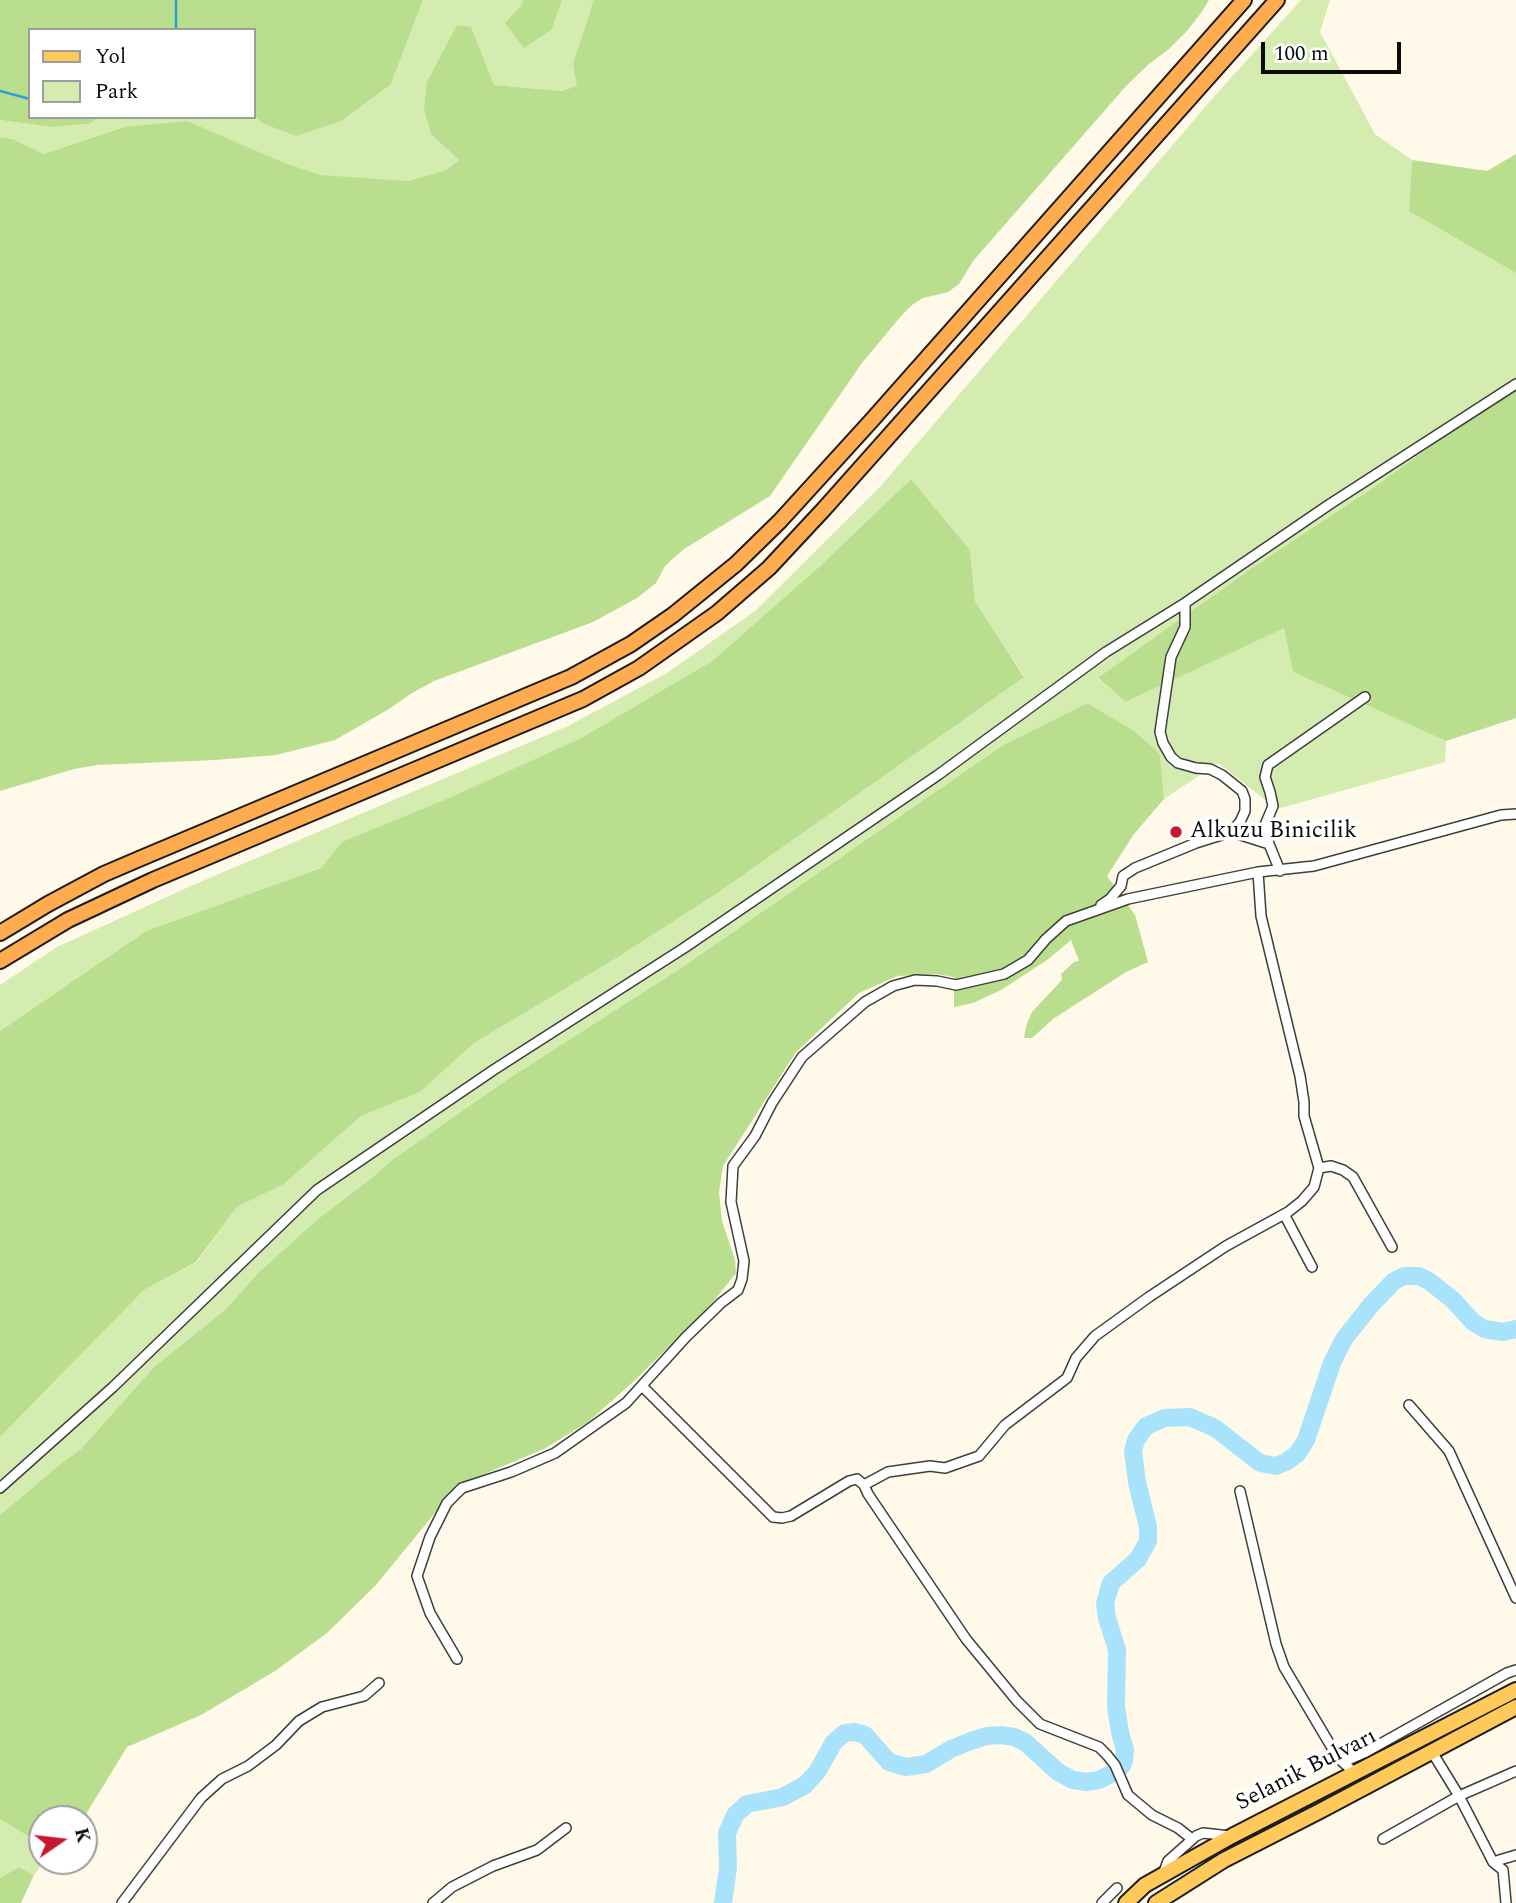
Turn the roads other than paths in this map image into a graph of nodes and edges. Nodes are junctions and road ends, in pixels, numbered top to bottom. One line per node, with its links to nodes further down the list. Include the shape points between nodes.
1 (1244, 0): 12 (highway, via 780,521 673,615 570,677 104,874)
2 (1277, 0): 13 (highway, via 824,509 769,568 717,613 639,668 583,699 153,880 68,920)
3 (1516, 384): 4 (street)
4 (1185, 603): 7 (street, via 1185,627 1171,657 1160,732 1171,757 1210,769 1242,792 1245,811); 21 (street, via 1106,652 938,775 684,948 317,1190 113,1387)
5 (1366, 697): 8 (street, via 1268,765 1265,777 1273,806 1265,825)
6 (1516, 814): 9 (street)
7 (1231, 832): 8 (street); 11 (street, via 1135,868 1123,876 1110,899)
8 (1269, 844): 9 (street)
9 (1280, 871): 10 (street)
10 (1258, 872): 11 (street); 14 (street, via 1261,916)
11 (1094, 910): 18 (street, via 1066,921 1028,960 1004,974 956,985 915,980 893,986 865,1002 802,1057 733,1166 731,1202 744,1261 738,1290 686,1337)
12 (0, 933)
13 (0, 961)
14 (1319, 1168): 15 (street, via 1314,1187); 16 (street, via 1331,1166 1353,1177)
15 (1284, 1214): 17 (street); 20 (street, via 1206,1260 1095,1336 1076,1358 1067,1378 1005,1425 979,1456 945,1468 888,1472)
16 (1392, 1247)
17 (1312, 1267)
18 (642, 1386): 20 (street, via 773,1517 791,1516 849,1481 857,1479); 24 (street, via 555,1453 462,1488 447,1503 417,1576 430,1613)
19 (1409, 1405): 23 (street, via 1450,1451)
20 (864, 1485): 38 (street, via 966,1639 1017,1701 1040,1724 1099,1747 1115,1765 1128,1795)
21 (0, 1488)
22 (1240, 1491): 30 (street, via 1284,1667)
23 (1516, 1598)
24 (457, 1659)
25 (1516, 1670): 30 (street)
26 (379, 1684): 44 (street, via 364,1696 322,1707 248,1766 222,1779 201,1798)
27 (1516, 1690): 32 (main road, Selanik Bulvarı)
28 (1516, 1707): 29 (main road, Selanik Bulvarı)
29 (1432, 1752): 34 (street); 35 (main road, Selanik Bulvarı)
30 (1343, 1762): 32 (street)
31 (1516, 1771): 34 (street)
32 (1355, 1773): 33 (main road, Selanik Bulvarı)
33 (1334, 1784): 35 (main road); 37 (main road, Selanik Bulvarı)
34 (1460, 1796): 39 (street); 41 (street)
35 (1342, 1799): 48 (main road, Selanik Bulvarı, via 1224,1860)
36 (566, 1828): 45 (street, via 537,1850 493,1866 452,1887)
37 (1231, 1836): 38 (street, via 1203,1833); 42 (main road, Selanik Bulvarı)
38 (1192, 1839): 42 (street, via 1168,1861)
39 (1383, 1839)
40 (1516, 1854): 41 (street)
41 (1493, 1862): 49 (street, via 1503,1870)
42 (1163, 1874): 47 (main road, Selanik Bulvarı)
43 (1117, 1888): 46 (street)
44 (122, 1903)
45 (433, 1903)
46 (1102, 1903)
47 (1126, 1903)
48 (1156, 1903)
49 (1506, 1903)

